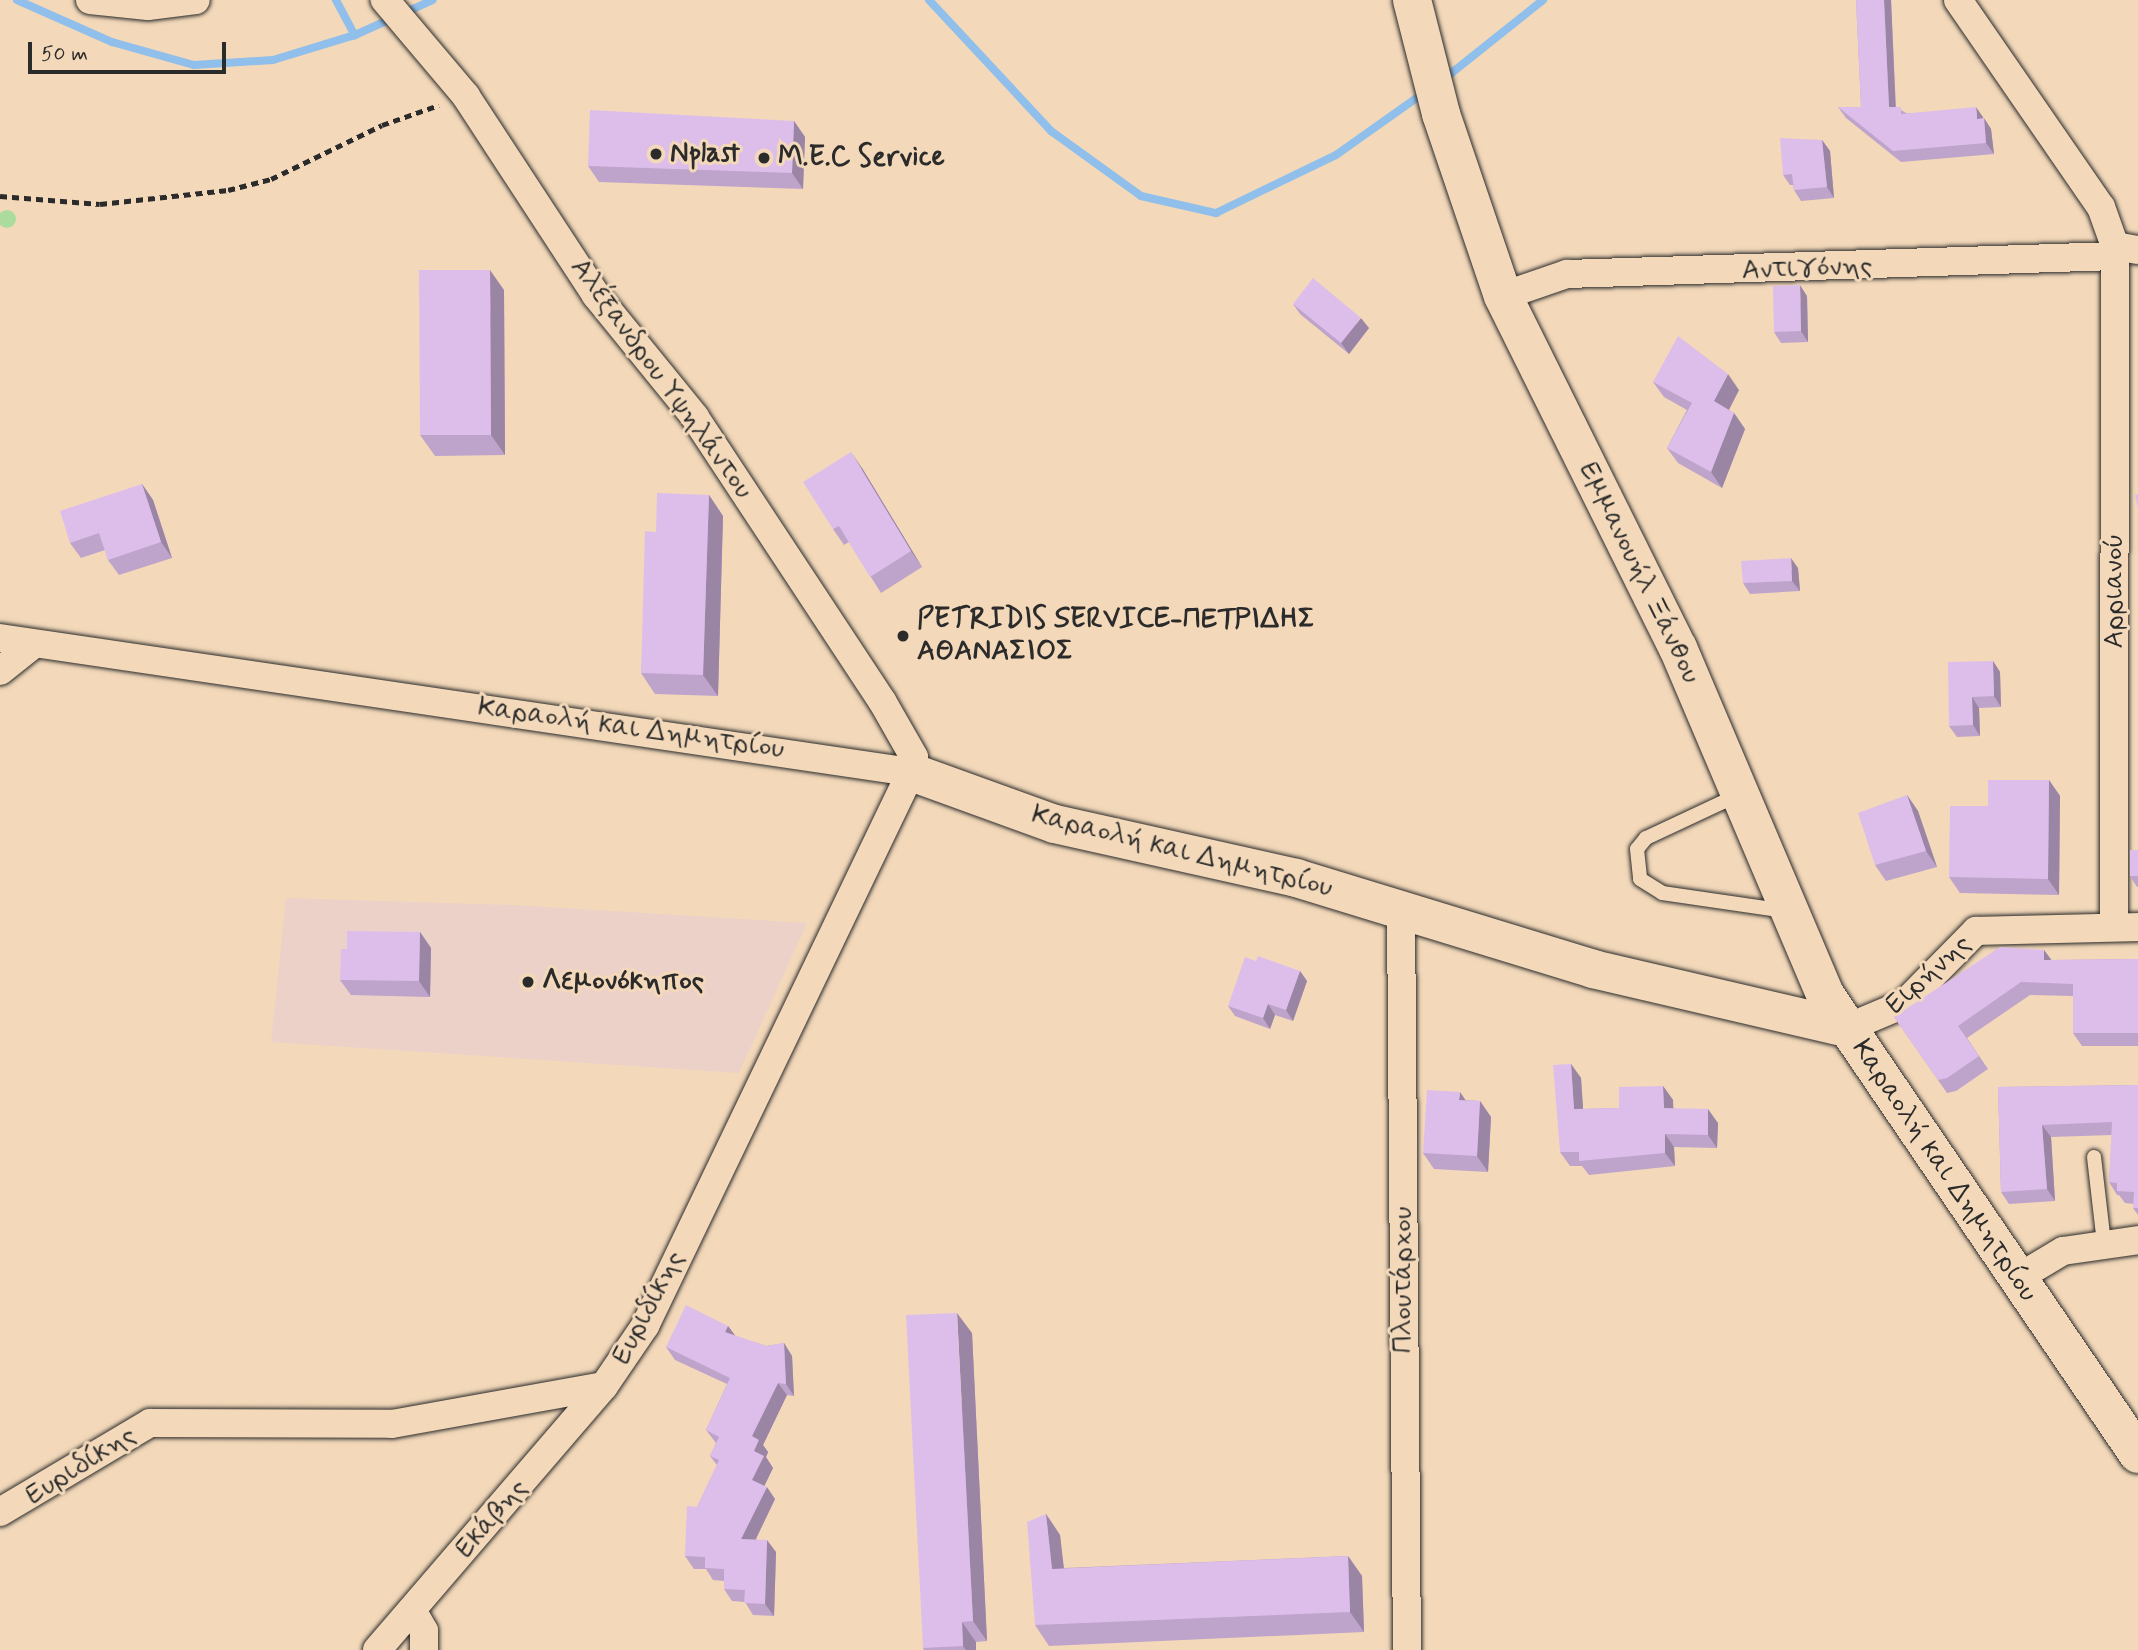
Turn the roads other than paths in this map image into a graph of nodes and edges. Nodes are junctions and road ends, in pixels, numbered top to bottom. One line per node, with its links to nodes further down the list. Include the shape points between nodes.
1 (90, 0): 2 (street, via 148,6)
2 (196, 0)
3 (385, 0): 12 (street, Αλέξανδρου Υψηλάντου, via 404,31 466,96 596,295 695,417 882,701 914,757)
4 (1413, 0): 7 (street, Εμμανουήλ Ξάνθου, via 1441,114)
5 (1958, 0): 6 (street, Αρριανού, via 2101,207)
6 (2123, 251): 7 (street, Αντιγόνης, via 1567,274); 8 (street, Αρριανού)
7 (1503, 296): 13 (street, Εμμανουήλ Ξάνθου, via 1642,572)
8 (2127, 637): 16 (street, Αρριανού)
9 (0, 638): 10 (street, Καραολή και Δημητρίου)
10 (34, 644): 11 (street); 12 (street, Καραολή και Δημητρίου)
11 (0, 671)
12 (911, 772): 14 (street, Καραολή και Δημητρίου, via 1055,824 1296,878); 22 (street, Ευριδίκης, via 645,1326)
13 (1742, 793): 15 (street, Εμμανουήλ Ξάνθου); 15 (lane, via 1646,838 1637,849 1640,878 1662,893)
14 (1401, 910): 17 (street, Καραολή και Δημητρίου, via 1593,969); 28 (street, Πλουτάρχου)
15 (1791, 911): 17 (street, Εμμανουήλ Ξάνθου)
16 (2126, 927): 17 (street, Ειρήνης, via 1976,931 1904,1004)
17 (1847, 1028): 21 (street, Καραολή και Δημητρίου)
18 (2094, 1157): 20 (lane)
19 (2138, 1240): 20 (street)
20 (2104, 1243): 21 (street, via 2063,1251)
21 (2016, 1279): 23 (street, Καραολή και Δημητρίου)
22 (604, 1386): 24 (street, Ευριδίκης, via 392,1424 150,1423); 25 (street, Εκάβης)
23 (2138, 1454)
24 (0, 1512)
25 (412, 1610): 26 (street, Εκάβης); 27 (street, via 424,1631)
26 (377, 1650)
27 (424, 1650)
28 (1407, 1650)

